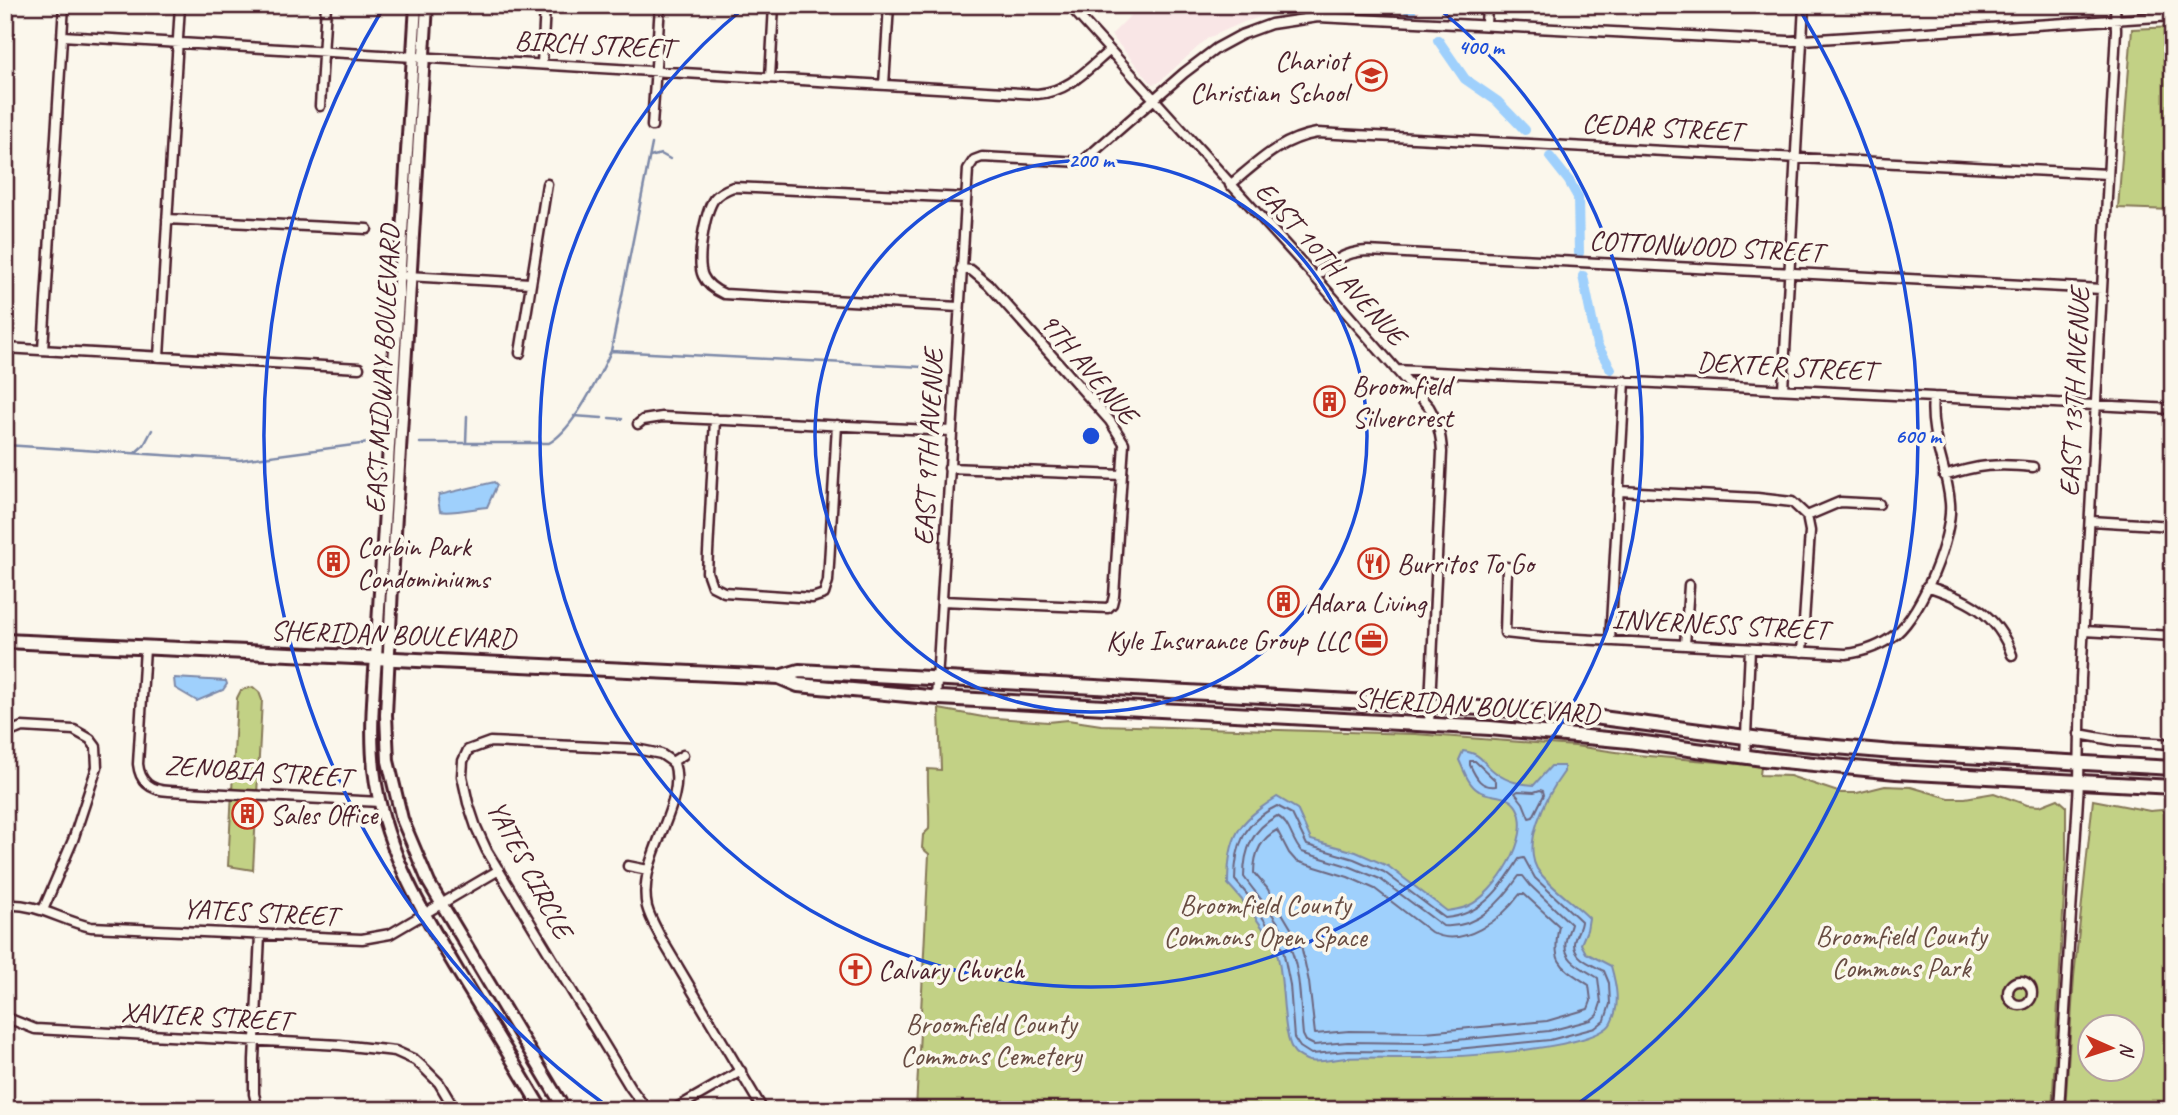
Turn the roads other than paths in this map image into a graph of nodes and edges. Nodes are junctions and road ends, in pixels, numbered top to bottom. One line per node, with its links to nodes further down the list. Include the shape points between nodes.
1 (64, 5): 17 (street)
2 (180, 5): 19 (street)
3 (326, 5): 21 (street)
4 (416, 5): 22 (main road, EAST MIDWAY BOULEVARD)
5 (427, 5): 22 (main road, EAST MIDWAY BOULEVARD)
6 (545, 5): 23 (street)
7 (660, 5): 24 (street)
8 (774, 5): 25 (street)
9 (889, 5): 26 (street)
10 (1069, 5): 20 (street, EAST 10TH AVENUE)
11 (1487, 5): 16 (street)
12 (1804, 5): 18 (street)
13 (2115, 5): 15 (street, EAST 13TH AVENUE)
14 (2173, 16): 15 (street)
15 (2116, 20): 18 (street); 31 (street, EAST 13TH AVENUE)
16 (1486, 25): 18 (street); 27 (street, via 1318,17 1282,22 1217,48)
17 (62, 36): 19 (street, BIRCH STREET); 45 (street)
18 (1802, 41): 30 (street)
19 (178, 43): 21 (street, BIRCH STREET); 35 (street)
20 (1109, 51): 26 (street, BIRCH STREET, via 1069,85 1046,93); 27 (street, EAST 10TH AVENUE)
21 (323, 52): 22 (street, BIRCH STREET); 28 (street)
22 (418, 56): 23 (street, BIRCH STREET); 39 (main road, EAST MIDWAY BOULEVARD)
23 (542, 64): 24 (street, BIRCH STREET)
24 (656, 70): 25 (street, BIRCH STREET); 29 (street)
25 (770, 78): 26 (street, BIRCH STREET)
26 (884, 85)
27 (1153, 100): 33 (street, EAST 10TH AVENUE); 34 (street, EAST 9TH AVENUE, via 1082,162 979,157 968,169)
28 (320, 106)
29 (652, 126)
30 (1796, 158): 31 (street, CEDAR STREET); 33 (street, CEDAR STREET, via 1317,133 1281,144); 38 (street)
31 (2108, 174): 42 (street, EAST 13TH AVENUE)
32 (547, 184): 41 (street)
33 (1230, 185): 40 (street, EAST 10TH AVENUE)
34 (966, 198): 37 (street, EAST 9TH AVENUE); 43 (street, via 733,187 716,196 709,208 700,266 707,282 724,294)
35 (167, 219): 36 (street); 47 (street)
36 (367, 229)
37 (961, 269): 43 (street, EAST 9TH AVENUE); 61 (street, 9TH AVENUE, via 971,270 989,285 1110,421 1124,443)
38 (1789, 273): 40 (street, COTTONWOOD STREET, via 1354,251 1339,257); 42 (street, COTTONWOOD STREET); 51 (street)
39 (404, 276): 41 (street); 81 (main road, EAST MIDWAY BOULEVARD)
40 (1315, 278): 49 (street, EAST 10TH AVENUE)
41 (530, 283): 46 (street)
42 (2102, 289): 53 (street, EAST 13TH AVENUE)
43 (959, 307): 58 (street, EAST 9TH AVENUE)
44 (5, 348): 45 (street)
45 (43, 350): 47 (street)
46 (520, 353)
47 (159, 357): 48 (street)
48 (359, 368)
49 (1396, 370): 50 (street, DEXTER STREET); 85 (street, EAST 10TH AVENUE, via 1429,407 1441,435)
50 (1625, 380): 51 (street, DEXTER STREET); 63 (street)
51 (1783, 389): 52 (street, DEXTER STREET)
52 (1933, 397): 53 (street, DEXTER STREET); 62 (street, INVERNESS STREET, via 1932,425)
53 (2097, 405): 54 (street, DEXTER STREET); 66 (street, EAST 13TH AVENUE)
54 (2173, 409)
55 (715, 419): 56 (street, via 650,418); 57 (street); 57 (street, via 706,572 712,586 724,592 812,598 824,594 828,581)
56 (638, 424)
57 (837, 425): 58 (street)
58 (951, 431): 60 (street, EAST 9TH AVENUE)
59 (2033, 467): 62 (street, via 1978,465)
60 (949, 468): 61 (street); 71 (street, EAST 9TH AVENUE)
61 (1122, 475): 71 (street, 9TH AVENUE, via 1114,596 1108,608)
62 (1944, 476): 70 (street, INVERNESS STREET, via 1950,499 1949,530)
63 (1619, 491): 65 (street, via 1781,500 1798,506); 75 (street)
64 (1879, 504): 65 (street, via 1840,502)
65 (1807, 516): 79 (street, via 1810,531)
66 (2091, 522): 67 (street); 72 (street, EAST 13TH AVENUE)
67 (2173, 526)
68 (1507, 567): 75 (street, INVERNESS STREET, via 1505,633)
69 (1689, 585): 76 (street)
70 (1927, 586): 79 (street, INVERNESS STREET, via 1898,632 1874,648 1846,654); 80 (street, via 1983,612 1997,624)
71 (942, 601): 83 (street, EAST 9TH AVENUE)
72 (2084, 631): 73 (street); 88 (street, EAST 13TH AVENUE)
73 (2173, 636)
74 (5, 641): 77 (main road, SHERIDAN BOULEVARD)
75 (1610, 641): 76 (street, INVERNESS STREET)
76 (1685, 645): 78 (street, INVERNESS STREET)
77 (145, 648): 81 (main road, SHERIDAN BOULEVARD); 98 (street, ZENOBIA STREET, via 138,764 141,778 150,787)
78 (1750, 649): 79 (street, INVERNESS STREET); 89 (street)
79 (1802, 652)
80 (2012, 655)
81 (382, 657): 82 (main road, SHERIDAN BOULEVARD); 98 (main road, EAST MIDWAY BOULEVARD, via 373,751); 102 (main road, EAST MIDWAY BOULEVARD, via 392,781 416,855)
82 (779, 677): 83 (main road, SHERIDAN BOULEVARD, via 799,671); 84 (main road, SHERIDAN BOULEVARD, via 798,685)
83 (937, 678): 84 (street, EAST 9TH AVENUE); 85 (main road, SHERIDAN BOULEVARD)
84 (936, 698): 86 (main road, SHERIDAN BOULEVARD)
85 (1429, 705): 86 (street, EAST 10TH AVENUE); 89 (main road, SHERIDAN BOULEVARD, via 1579,715)
86 (1429, 724): 92 (main road, SHERIDAN BOULEVARD, via 1559,733)
87 (5, 734): 104 (street, via 22,727 74,730 96,747 99,762 74,839)
88 (2079, 734): 90 (street); 94 (street, EAST 13TH AVENUE)
89 (1746, 737): 92 (street); 94 (main road, SHERIDAN BOULEVARD, via 1893,752)
90 (2173, 744)
91 (683, 755): 93 (street)
92 (1745, 757): 96 (main road, SHERIDAN BOULEVARD, via 1896,772)
93 (672, 762): 100 (street, YATES CIRCLE, via 662,754 636,750 490,742 466,747 462,776 468,803); 101 (street, via 675,793)
94 (2079, 763): 95 (main road, SHERIDAN BOULEVARD); 96 (street, EAST 13TH AVENUE)
95 (2173, 768)
96 (2079, 782): 97 (main road, SHERIDAN BOULEVARD); 117 (street, EAST 13TH AVENUE)
97 (2173, 787)
98 (380, 802): 105 (main road, EAST MIDWAY BOULEVARD, via 393,850)
99 (628, 866): 101 (street)
100 (499, 870): 102 (street, YATES STREET); 114 (street, YATES CIRCLE)
101 (649, 870): 109 (street, via 646,899 652,921)
102 (441, 904): 105 (street, YATES STREET); 113 (main road, EAST MIDWAY BOULEVARD)
103 (5, 905): 104 (street, YATES STREET)
104 (43, 910): 106 (street, YATES STREET, via 91,927)
105 (424, 915): 106 (street, YATES STREET, via 390,934 362,939); 112 (main road, EAST MIDWAY BOULEVARD)
106 (260, 935): 108 (street)
107 (5, 1017): 108 (street, XAVIER STREET, via 35,1029)
108 (255, 1041): 110 (street); 111 (street, XAVIER STREET, via 382,1048 405,1055 439,1083)
109 (741, 1070): 115 (street); 116 (street)
110 (258, 1110)
111 (455, 1110)
112 (542, 1110)
113 (565, 1110)
114 (647, 1110)
115 (673, 1110)
116 (763, 1110)
117 (2059, 1110)

